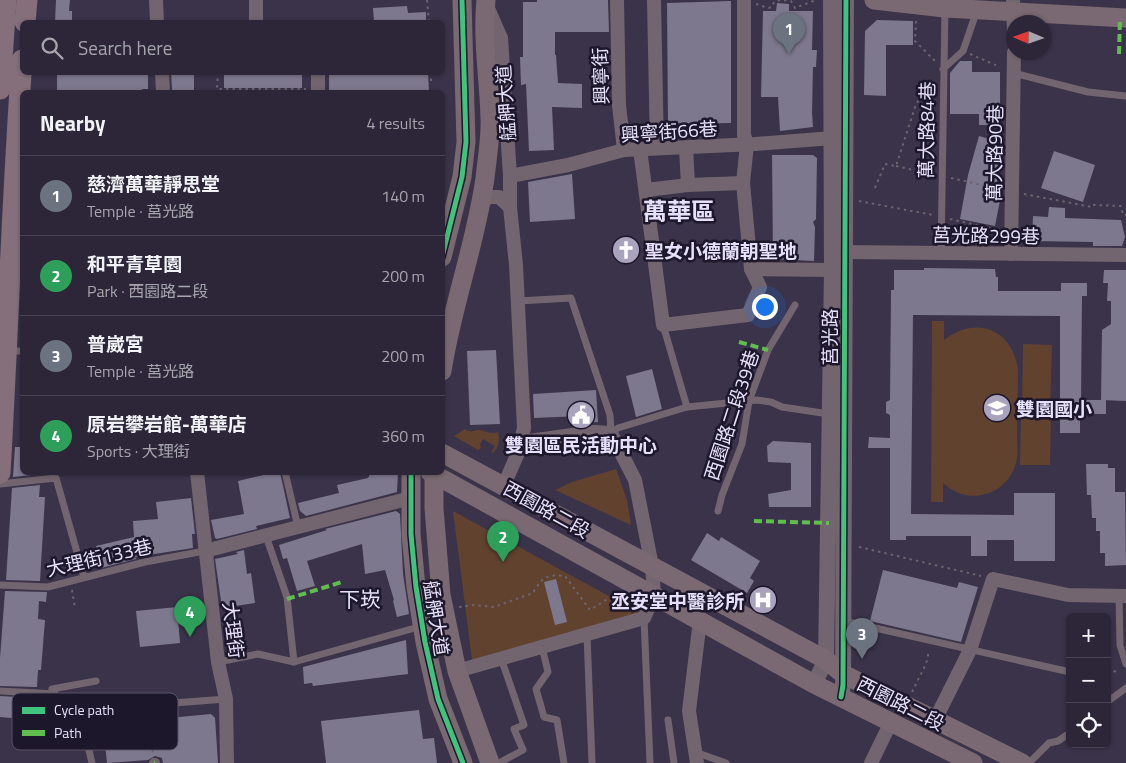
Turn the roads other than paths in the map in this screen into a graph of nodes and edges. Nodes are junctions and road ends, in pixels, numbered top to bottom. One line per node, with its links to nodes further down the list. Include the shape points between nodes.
1 (6, 0): 26 (main road)
2 (27, 0): 17 (main road)
3 (156, 0): 18 (street)
4 (256, 0): 19 (street)
5 (462, 0): 45 (main road, 艋舺大道, via 466,142 462,177)
6 (617, 0): 37 (street, 興寧街, via 619,105)
7 (654, 0): 34 (street)
8 (831, 0): 32 (street, 莒光路)
9 (846, 0): 46 (street, 莒光路)
10 (874, 0): 14 (main road)
11 (486, 2): 38 (street, 艋舺大道, via 501,38); 43 (main road, 艋舺大道, via 490,119)
12 (749, 2): 33 (street, via 744,135)
13 (1013, 6): 15 (main road); 16 (main road)
14 (945, 8): 15 (main road); 21 (lane, 萬大路84巷)
15 (978, 10): 21 (lane, via 963,51)
16 (1126, 18)
17 (25, 20)
18 (156, 20)
19 (256, 20)
20 (1014, 60): 22 (street, 萬大路90巷)
21 (943, 69): 47 (lane, 萬大路84巷)
22 (1014, 74): 31 (lane, via 1088,92); 48 (street, 萬大路90巷)
23 (21, 75): 27 (main road)
24 (162, 75): 28 (street)
25 (318, 75): 29 (street)
26 (0, 89)
27 (20, 90)
28 (163, 90)
29 (318, 90)
30 (20, 93): 42 (main road)
31 (1126, 96)
32 (832, 138): 33 (street, 興寧街66巷); 51 (street, 莒光路)
33 (747, 144): 35 (street, 興寧街66巷); 39 (street)
34 (657, 148): 35 (street, 興寧街66巷); 36 (street, 興寧街66巷)
35 (686, 148): 40 (street)
36 (640, 149): 37 (street, 興寧街66巷); 41 (street)
37 (624, 150): 38 (street, 興寧街66巷)
38 (510, 176): 44 (street, 艋舺大道)
39 (743, 183): 40 (street); 50 (street)
40 (688, 186): 41 (street)
41 (646, 190): 54 (street)
42 (14, 193): 55 (main road)
43 (480, 204): 44 (street, via 489,197 499,197); 56 (main road, 艋舺大道)
44 (510, 207): 52 (street, 艋舺大道)
45 (445, 245)
46 (845, 252): 47 (street, 莒光路299巷); 83 (street, 莒光路)
47 (941, 253): 48 (street, 莒光路299巷)
48 (1011, 254): 49 (street, 莒光路299巷)
49 (1126, 255)
50 (751, 269): 51 (street); 54 (street, via 760,287 748,315)
51 (832, 270): 59 (street, 莒光路)
52 (518, 302): 60 (lane, via 571,298 610,415); 61 (street, 艋舺大道)
53 (795, 305): 57 (lane, 西園路二段39巷, via 768,350)
54 (663, 325): 58 (lane)
55 (15, 351): 63 (main road)
56 (445, 352)
57 (749, 401): 58 (lane); 59 (lane); 72 (lane, 西園路二段39巷, via 742,444)
58 (687, 407): 60 (lane)
59 (830, 414): 89 (street, 莒光路)
60 (611, 433): 61 (street, via 594,432); 76 (street, via 635,480)
61 (522, 442): 70 (street, 艋舺大道)
62 (445, 455): 70 (main road, 西園路二段)
63 (0, 473)
64 (197, 475): 75 (street, 大理街)
65 (286, 475): 73 (lane)
66 (410, 475): 71 (main road, 艋舺大道)
67 (433, 475): 94 (main road, 艋舺大道, via 441,595)
68 (437, 475): 79 (main road, 西園路二段)
69 (0, 484): 77 (lane, via 56,478)
70 (504, 485): 76 (main road, 西園路二段)
71 (410, 496): 73 (street); 84 (main road, 艋舺大道)
72 (718, 511)
73 (298, 527): 74 (street)
74 (266, 536): 75 (street); 91 (lane, via 287,597)
75 (205, 551): 77 (lane, 大理街133巷); 90 (street, 大理街)
76 (652, 566): 79 (street); 89 (main road, 西園路二段)
77 (84, 577): 78 (lane, 大理街133巷, via 48,587)
78 (0, 585)
79 (654, 595): 81 (street); 82 (main road, 西園路二段)
80 (1122, 596): 87 (street, via 1068,595 993,579); 92 (lane, via 1120,645)
81 (644, 618): 85 (street); 119 (lane)
82 (700, 620): 97 (main road, 西園路二段); 111 (street, via 689,711)
83 (844, 621): 87 (lane); 95 (street, 莒光路)
84 (422, 626): 91 (lane); 114 (main road, 艋舺大道, via 438,699)
85 (587, 635): 86 (street); 118 (lane)
86 (542, 647): 88 (street); 117 (lane, via 548,672 536,689 544,718 557,720)
87 (970, 650): 93 (lane); 107 (street)
88 (501, 658): 94 (street); 116 (lane, via 524,725 514,729 523,750)
89 (826, 660): 95 (main road, 西園路二段); 97 (street)
90 (218, 662): 91 (lane, via 258,654); 103 (street, 大理街)
91 (294, 662)
92 (1126, 664)
93 (1066, 671)
94 (457, 672): 115 (main road, 艋舺大道)
95 (844, 674): 102 (street, 莒光路); 107 (main road, 西園路二段)
96 (96, 681): 101 (lane, via 52,690)
97 (814, 684): 102 (main road, 西園路二段)
98 (1126, 688): 104 (lane)
99 (0, 691): 100 (lane)
100 (37, 693)
101 (54, 693)
102 (841, 697): 108 (main road, 西園路二段)
103 (226, 699): 105 (lane); 113 (street, 大理街)
104 (1111, 699)
105 (178, 703)
106 (668, 720): 120 (lane)
107 (935, 720): 124 (main road, 西園路二段)
108 (891, 722): 122 (street); 123 (main road, 西園路二段)
109 (1066, 736): 125 (lane, via 1049,743)
110 (89, 750): 112 (lane)
111 (696, 758): 121 (lane)
112 (92, 763)
113 (227, 763)
114 (463, 763)
115 (490, 763)
116 (499, 763)
117 (564, 763)
118 (592, 763)
119 (650, 763)
120 (674, 763)
121 (726, 763)
122 (870, 763)
123 (973, 763)
124 (1022, 763)
125 (1029, 763)

